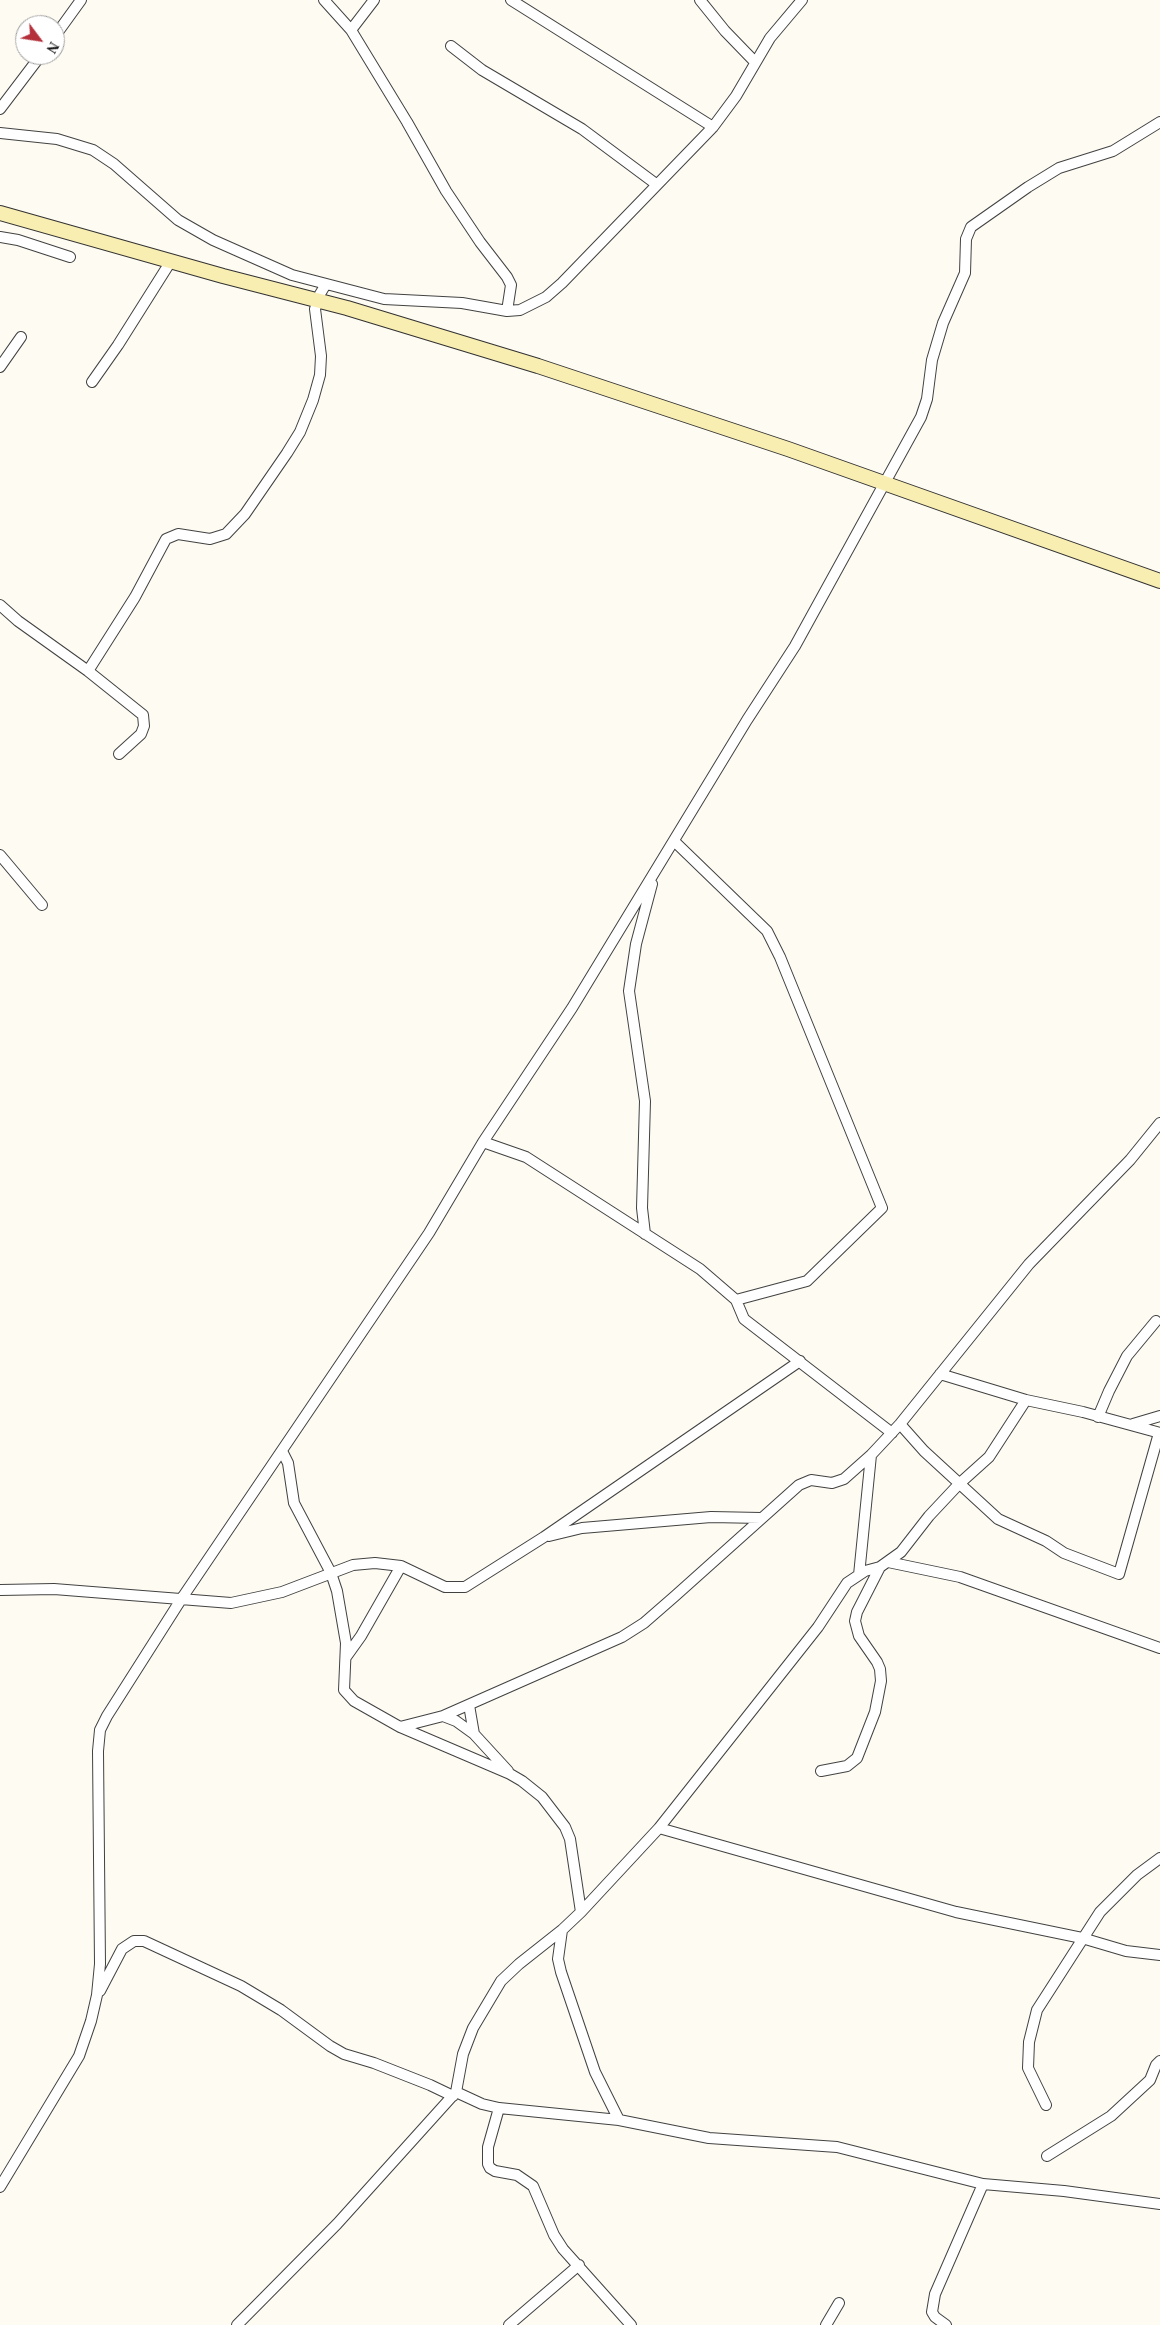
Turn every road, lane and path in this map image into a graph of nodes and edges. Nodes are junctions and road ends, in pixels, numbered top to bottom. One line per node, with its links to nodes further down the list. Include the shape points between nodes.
1 (81, 0): 7 (street)
2 (324, 0): 8 (street)
3 (374, 0): 8 (street)
4 (511, 0): 14 (street)
5 (700, 0): 10 (street)
6 (802, 0): 10 (street, via 770,38)
7 (65, 22)
8 (351, 30): 23 (street, via 446,191 510,282)
9 (451, 46): 16 (street, via 482,70 582,129)
10 (755, 62): 14 (street)
11 (33, 65): 12 (street)
12 (0, 109)
13 (1160, 122): 27 (street, via 1113,151 1060,168 971,227 966,239 965,273 940,332 924,409)
14 (713, 127): 16 (street)
15 (0, 133): 21 (street, via 57,140 92,150 196,231 272,267)
16 (656, 184): 23 (street, via 556,288 531,306)
17 (0, 213): 20 (street)
18 (0, 237): 19 (street)
19 (70, 257)
20 (171, 261): 22 (street); 26 (street)
21 (326, 284): 22 (street); 23 (street, via 384,299 462,303)
22 (318, 300): 27 (street, via 538,366); 30 (street, via 315,309 320,375 300,432 287,453 245,514 226,534 210,539 178,534 166,539 135,597)
23 (507, 311)
24 (21, 337): 25 (street)
25 (0, 367)
26 (92, 382)
27 (883, 484): 28 (street); 32 (street, via 795,646)
28 (1160, 581)
29 (0, 605): 30 (street)
30 (88, 671): 31 (street, via 143,715 144,726 140,734)
31 (119, 754)
32 (674, 841): 34 (street); 39 (street, via 767,931 882,1208 807,1281)
33 (0, 855): 35 (street)
34 (657, 870): 37 (street); 38 (street, via 636,944 630,991 645,1101 642,1208)
35 (42, 905)
36 (1160, 1122): 42 (street, via 1130,1160 1029,1264)
37 (484, 1142): 38 (street, via 526,1157); 50 (street, via 418,1248)
38 (645, 1234): 39 (street, via 700,1269)
39 (736, 1300): 41 (street, via 744,1319)
40 (1156, 1321): 44 (street, via 1127,1356)
41 (800, 1361): 48 (street); 54 (street)
42 (940, 1374): 43 (street); 46 (street)
43 (1026, 1400): 44 (street); 52 (street, via 989,1457)
44 (1098, 1416): 47 (street)
45 (1160, 1416): 47 (street)
46 (900, 1424): 48 (street); 52 (street, via 915,1443)
47 (1130, 1425): 49 (street)
48 (892, 1433): 51 (street)
49 (1160, 1433): 52 (street, via 1119,1574 1064,1553 998,1518)
50 (282, 1451): 57 (street, via 288,1463 294,1503); 60 (street)
51 (871, 1455): 53 (street, via 841,1480 805,1482); 58 (street)
52 (959, 1484): 55 (street, via 901,1552)
53 (761, 1518): 54 (street, via 711,1517 602,1526); 63 (street, via 657,1612 622,1637)
54 (544, 1537): 56 (street, via 465,1587 445,1587)
55 (884, 1564): 58 (street); 61 (street, via 960,1577); 67 (street, via 857,1612 855,1622 859,1636 880,1669 882,1681 875,1712 857,1758 846,1766)
56 (401, 1566): 57 (street, via 353,1565); 62 (street, via 361,1636)
57 (331, 1573): 60 (street, via 282,1592 231,1602); 62 (street, via 346,1644)
58 (859, 1574): 69 (street, via 847,1583 818,1627)
59 (0, 1590): 60 (street, via 54,1589)
60 (182, 1598): 75 (street, via 100,1730 100,1964)
61 (1160, 1648)
62 (344, 1658): 65 (street, via 343,1684 347,1694)
63 (469, 1704): 64 (street); 66 (street)
64 (443, 1716): 65 (street); 66 (street)
65 (400, 1727): 68 (street)
66 (474, 1734): 68 (street)
67 (822, 1770)
68 (510, 1774): 71 (street, via 542,1797 566,1827 573,1851)
69 (658, 1828): 71 (street); 73 (street, via 956,1912)
70 (1160, 1858): 73 (street, via 1137,1875 1100,1912)
71 (581, 1912): 72 (street)
72 (562, 1930): 77 (street, via 519,1964 486,2004 463,2054); 80 (street, via 558,1959 561,1972 595,2072)
73 (1082, 1938): 74 (street, via 1126,1951); 78 (street, via 1038,2010 1029,2042 1028,2068)
74 (1160, 1955)
75 (97, 1995): 77 (street, via 122,1948 134,1941 144,1941 241,1986 344,2054); 83 (street, via 79,2056)
76 (1160, 2061): 81 (street, via 1150,2080 1111,2116)
77 (454, 2094): 79 (street); 87 (street, via 337,2224)
78 (1046, 2105)
79 (499, 2108): 80 (street); 85 (street, via 488,2147 488,2164 495,2171 517,2175 533,2186 554,2235)
80 (619, 2120): 82 (street, via 709,2138 837,2147)
81 (1047, 2156)
82 (983, 2184): 84 (street); 91 (street, via 935,2294 932,2312)
83 (0, 2187)
84 (1160, 2204)
85 (579, 2265): 88 (street); 89 (street)
86 (839, 2303): 90 (street)
87 (237, 2325)
88 (509, 2325)
89 (631, 2325)
90 (826, 2325)
91 (946, 2325)

